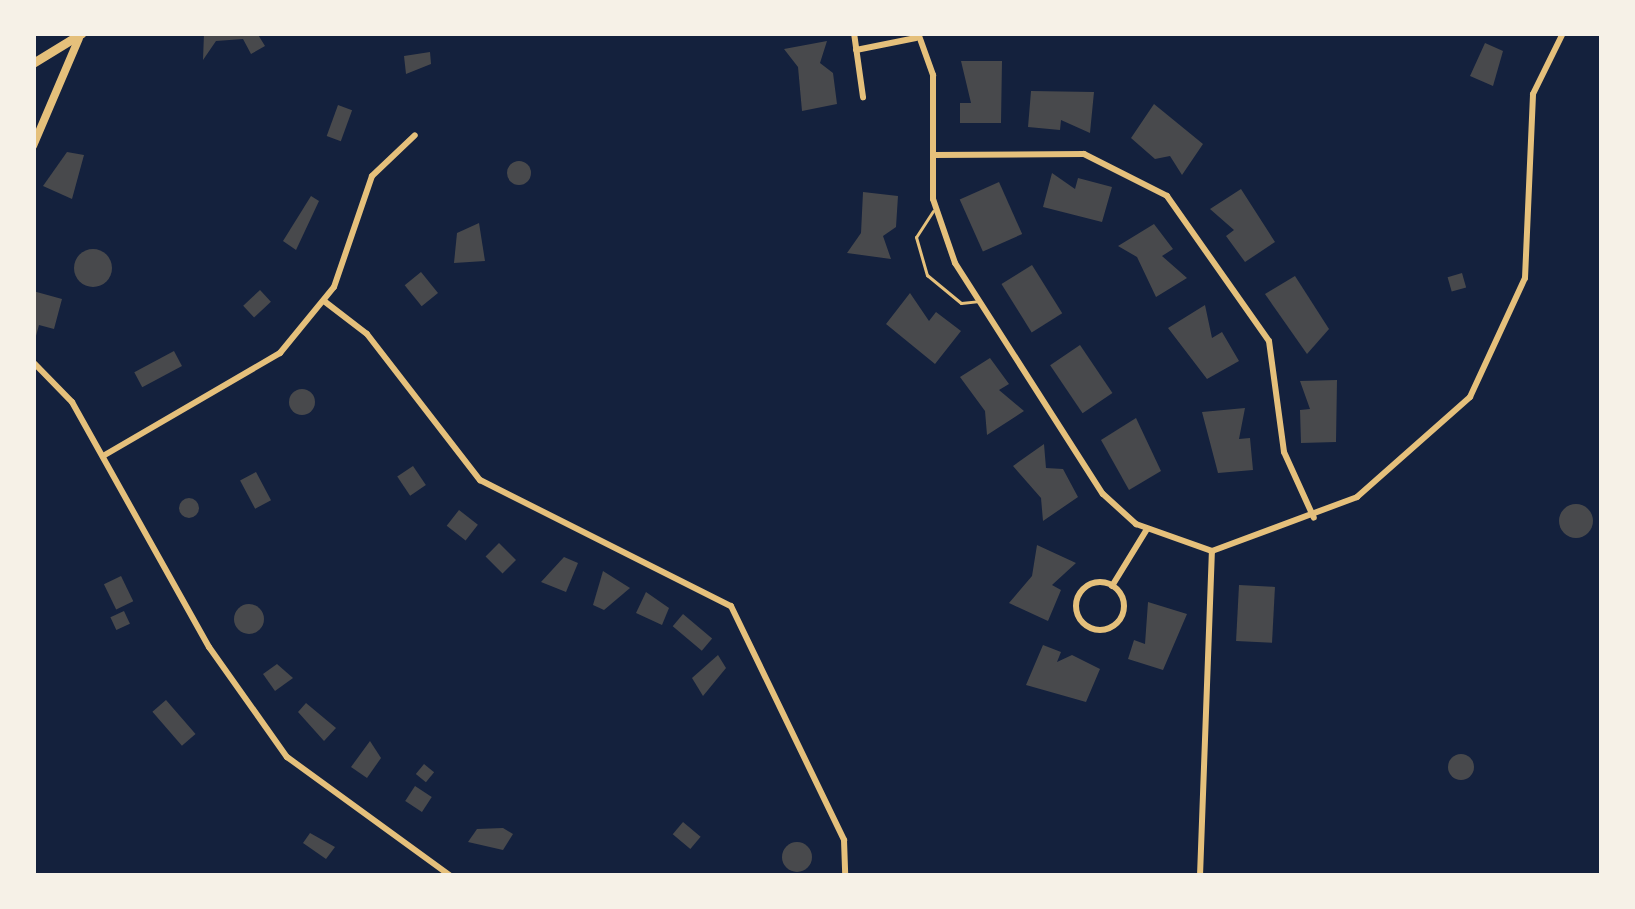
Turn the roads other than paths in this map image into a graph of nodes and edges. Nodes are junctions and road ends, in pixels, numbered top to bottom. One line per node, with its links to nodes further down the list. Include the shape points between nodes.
1 (83, 33): 6 (main road); 9 (street)
2 (854, 33): 5 (street)
3 (1564, 33): 16 (street, via 1533,94 1534,221 1502,337 1435,437)
4 (917, 36): 5 (street); 10 (street, via 931,60)
5 (856, 50): 7 (street)
6 (33, 63)
7 (863, 97)
8 (415, 135): 12 (street, via 372,176)
9 (33, 146)
10 (933, 154): 11 (street); 16 (street, via 1084,154 1167,196 1269,341 1284,452)
11 (934, 210): 13 (street); 13 (lane, via 916,237 927,275 961,303)
12 (324, 301): 15 (street, via 251,376); 21 (street, via 367,334 480,480 730,606 844,840)
13 (979, 301): 17 (street, via 1103,494)
14 (33, 362): 15 (street)
15 (103, 456): 20 (street, via 209,647 287,757)
16 (1314, 518): 18 (street)
17 (1147, 529): 18 (street); 19 (street)
18 (1212, 551): 22 (street)
19 (1112, 586): 19 (street, via 1080,592 1086,626 1121,617)
20 (451, 876)
21 (845, 876)
22 (1199, 876)

